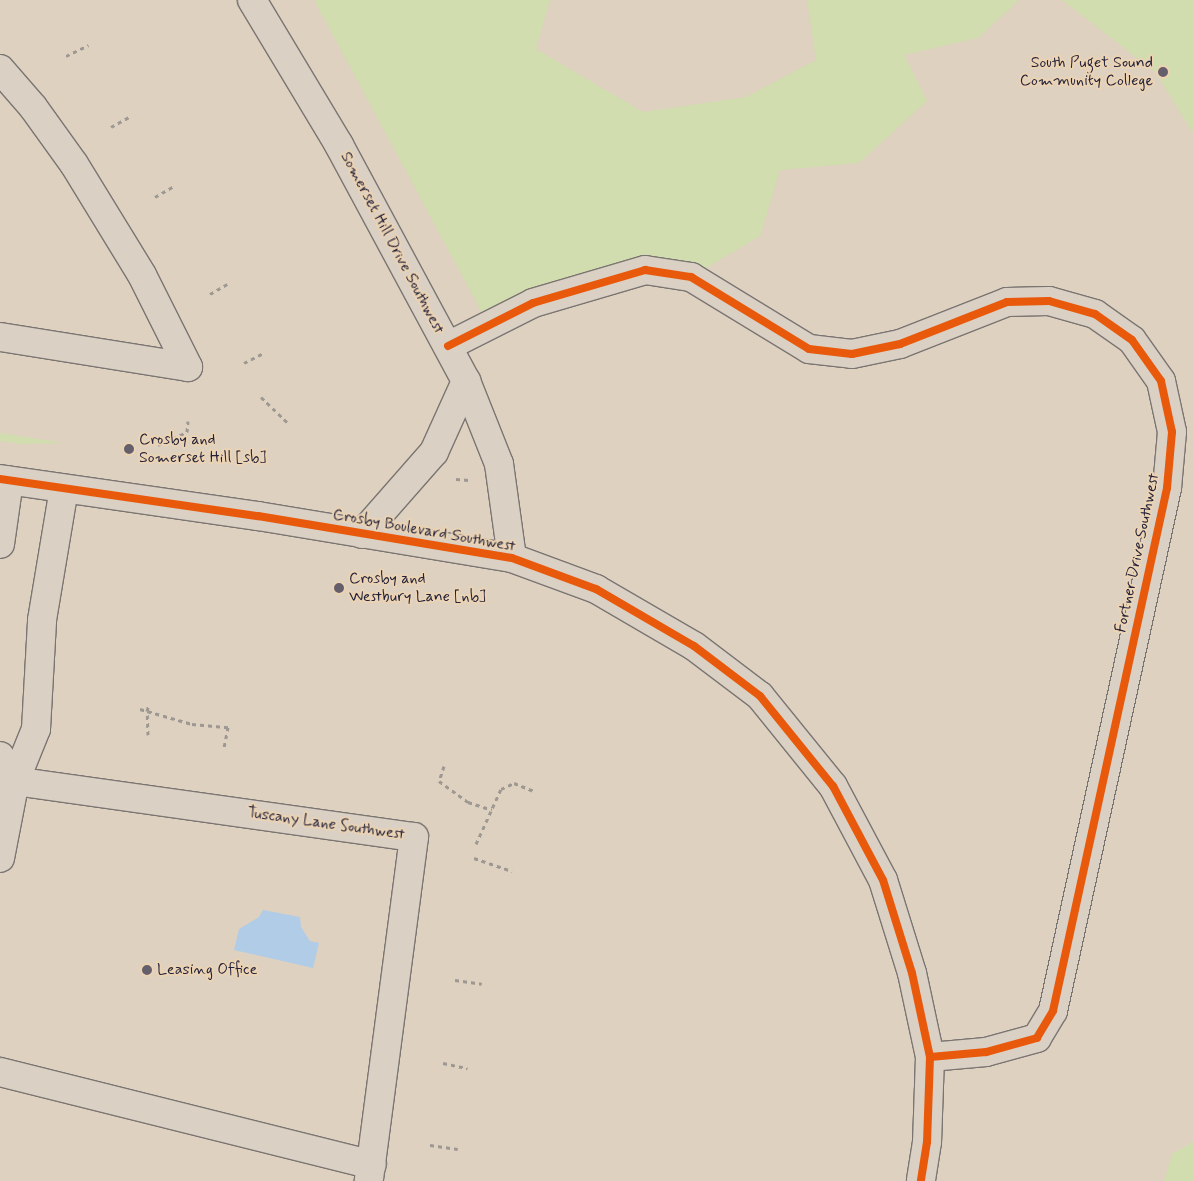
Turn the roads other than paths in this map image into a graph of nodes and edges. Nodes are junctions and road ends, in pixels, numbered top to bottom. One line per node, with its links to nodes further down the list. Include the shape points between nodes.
1 (252, 0): 4 (street, Somerset Hill Drive Southwest, via 339,144)
2 (0, 69): 3 (street, via 33,107 74,164 142,275 188,367)
3 (0, 337)
4 (448, 346): 5 (street, Somerset Hill Drive Southwest); 14 (street, Fortner Drive Southwest, via 533,303 645,270 691,277 809,349 852,354 900,344 1007,302 1049,301 1095,314 1132,340 1160,381 1172,432 1167,488 1053,1011 1037,1038 986,1052)
5 (466, 381): 8 (street, via 434,452); 10 (street, Somerset Hill Drive Southwest, via 499,464)
6 (5, 480): 7 (street, Crosby Boulevard Southwest); 9 (street)
7 (64, 489): 8 (street, Crosby Boulevard Southwest); 12 (street, via 42,620 36,729)
8 (362, 534): 10 (street, Crosby Boulevard Southwest)
9 (0, 544)
10 (512, 558): 14 (street, Crosby Boulevard Southwest, via 596,589 694,646 760,696 832,786 883,880 912,973)
11 (0, 756): 12 (street)
12 (7, 780): 13 (street); 16 (street, Tuscany Lane Southwest, via 414,837)
13 (0, 858)
14 (930, 1057): 17 (street, Crosby Boulevard Southwest, via 927,1142)
15 (0, 1072): 16 (street, Tuscany Lane Southwest)
16 (371, 1173)
17 (921, 1181)

